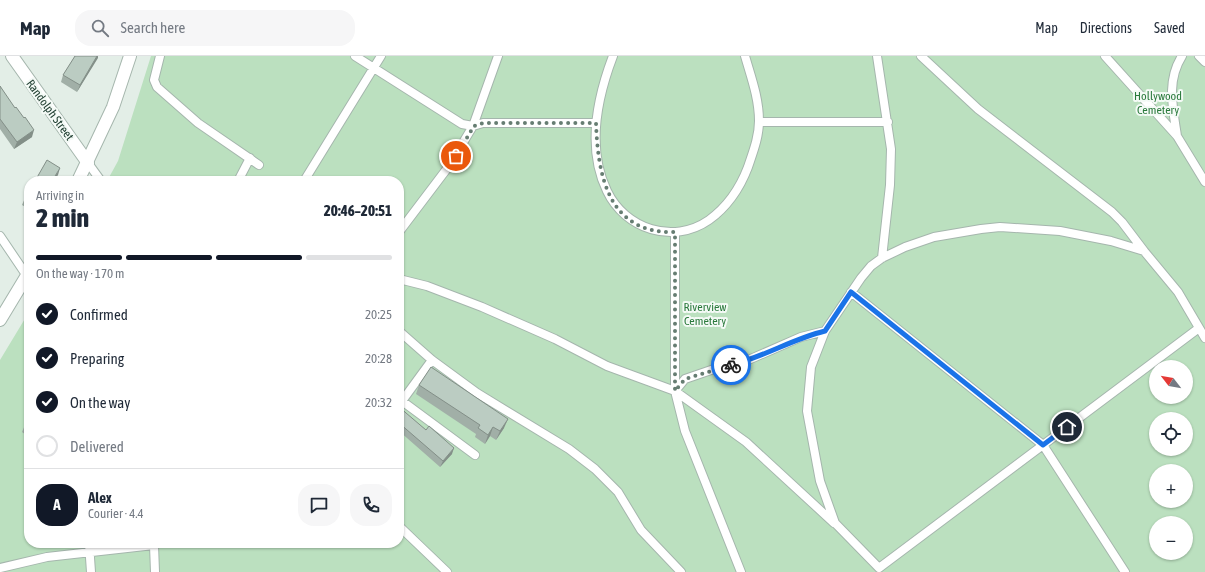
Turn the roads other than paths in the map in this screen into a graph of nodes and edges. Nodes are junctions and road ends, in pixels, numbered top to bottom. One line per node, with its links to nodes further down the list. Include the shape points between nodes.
1 (12, 56): 22 (street, Randolph Street)
2 (130, 56): 22 (street, via 113,107)
3 (160, 56): 21 (lane, via 154,80 157,87 198,123)
4 (355, 56): 15 (lane)
5 (381, 56): 15 (lane)
6 (498, 56): 19 (lane)
7 (613, 56): 18 (lane, via 601,92)
8 (745, 56): 16 (lane, via 758,103)
9 (877, 56): 17 (lane)
10 (921, 56): 32 (lane, via 978,109 1112,212)
11 (1105, 56): 20 (lane)
12 (1182, 56): 20 (lane, via 1172,75 1171,97)
13 (1199, 56): 14 (lane)
14 (1205, 62)
15 (373, 69): 19 (lane, via 462,124); 27 (lane)
16 (759, 122): 17 (lane); 30 (lane, via 758,137 752,156 744,178 734,194 708,221)
17 (888, 122): 33 (lane, via 891,149 890,185)
18 (596, 123): 19 (lane, via 483,123); 30 (lane, via 603,180 618,208 642,227 662,233)
19 (474, 126): 29 (lane, via 449,166)
20 (1177, 136): 28 (lane)
21 (250, 158): 23 (lane); 26 (lane)
22 (88, 163): 24 (street); 25 (lane)
23 (260, 164)
24 (81, 176)
25 (97, 176)
26 (241, 176)
27 (307, 176)
28 (1205, 182)
29 (404, 225)
30 (675, 232): 44 (lane)
31 (0, 236): 34 (lane)
32 (1144, 251): 33 (lane, via 1082,234 1000,227 934,237); 39 (lane, via 1178,292)
33 (882, 258): 37 (lane, via 871,266)
34 (24, 269)
35 (404, 280): 44 (lane, via 427,286 482,307 608,366)
36 (24, 281): 38 (street)
37 (851, 292): 40 (lane); 47 (lane)
38 (0, 320)
39 (1199, 328): 42 (lane); 47 (lane)
40 (825, 331): 44 (lane, via 801,337 746,361 685,379); 49 (lane, via 812,367 808,411 820,481)
41 (404, 335): 43 (lane)
42 (1205, 338)
43 (432, 360): 45 (lane); 59 (lane, via 477,393 569,449 595,469 618,492 641,530)
44 (675, 391): 49 (lane, via 746,442); 60 (lane, via 685,431)
45 (404, 398)
46 (404, 402): 48 (lane)
47 (1043, 445): 55 (lane); 61 (lane)
48 (475, 455)
49 (835, 523): 55 (lane)
50 (404, 531): 58 (lane)
51 (86, 548): 54 (lane)
52 (90, 548): 56 (lane)
53 (155, 548): 57 (lane)
54 (0, 568)
55 (882, 570)
56 (91, 572)
57 (155, 572)
58 (447, 572)
59 (681, 572)
60 (741, 572)
61 (1124, 572)

